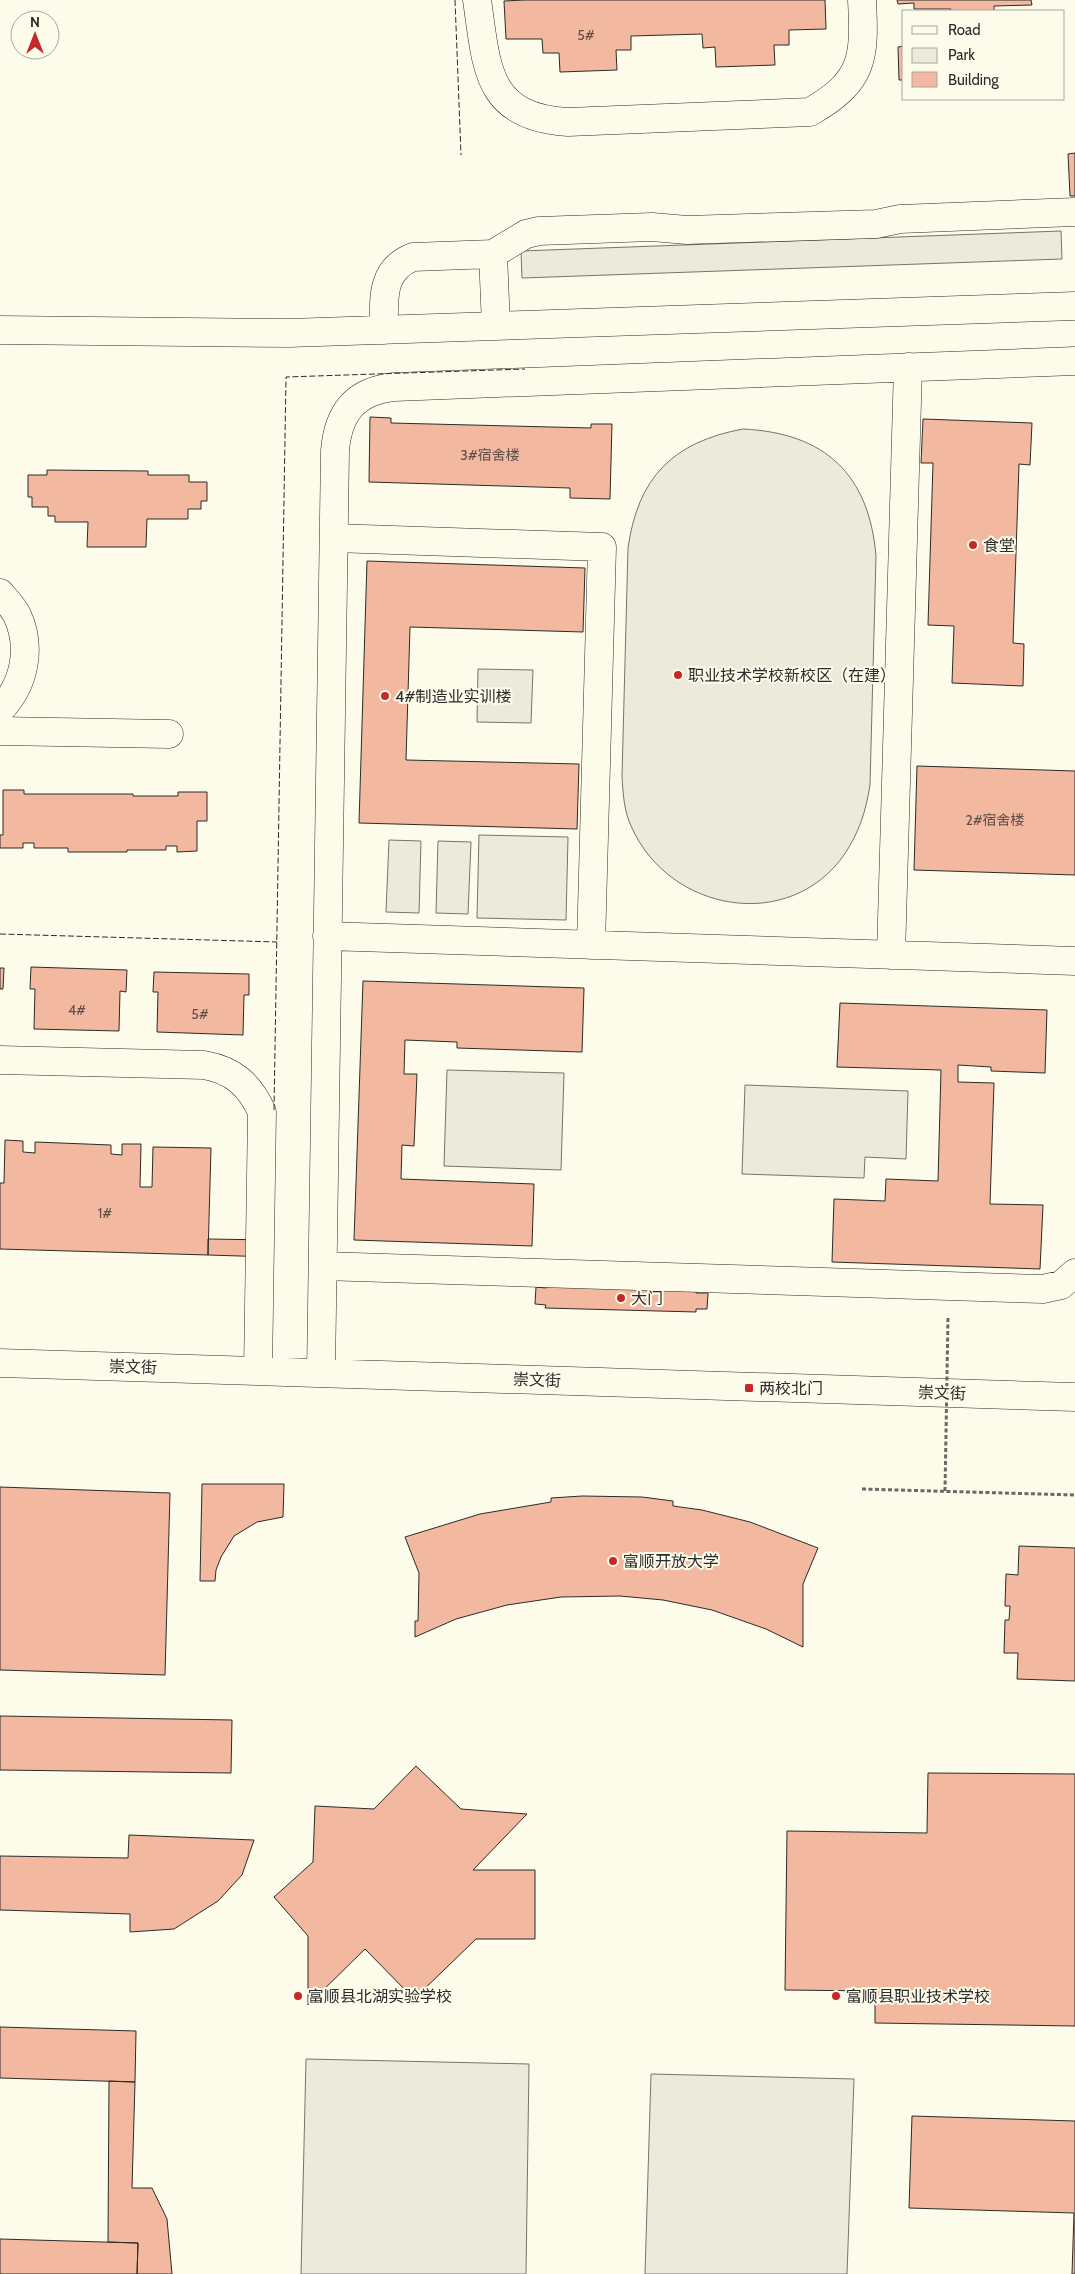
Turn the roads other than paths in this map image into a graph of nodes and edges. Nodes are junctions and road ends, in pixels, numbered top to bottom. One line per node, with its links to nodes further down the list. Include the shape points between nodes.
1 (476, 0): 2 (street, via 487,66 496,88 509,104 529,116 568,122 810,112 829,101 856,72 864,38)
2 (862, 0)
3 (1075, 212): 4 (street, via 906,218 876,224 540,231 526,234)
4 (492, 254): 6 (street); 8 (street, via 414,257 404,261 395,268 385,291)
5 (1075, 306): 6 (street)
6 (496, 326): 8 (street)
7 (0, 330): 8 (street, via 289,333)
8 (384, 330)
9 (1075, 360): 10 (street)
10 (908, 367): 11 (street, via 381,389 351,406 340,424 335,451); 18 (street)
11 (334, 538): 16 (street); 17 (street, via 602,547)
12 (0, 593): 13 (street, via 16,613 25,650 17,689)
13 (0, 710)
14 (0, 731): 15 (street)
15 (169, 734)
16 (328, 936): 17 (street); 21 (street)
17 (591, 945): 18 (street)
18 (891, 955): 19 (street)
19 (1075, 961)
20 (0, 1060): 24 (street, via 204,1066 229,1072 248,1088 262,1112)
21 (323, 1266): 22 (street, via 1043,1289 1061,1285); 25 (street)
22 (1075, 1273)
23 (0, 1363): 24 (street, 崇文街)
24 (258, 1371): 25 (street, 崇文街)
25 (321, 1373): 26 (street, 崇文街)
26 (1075, 1397)

